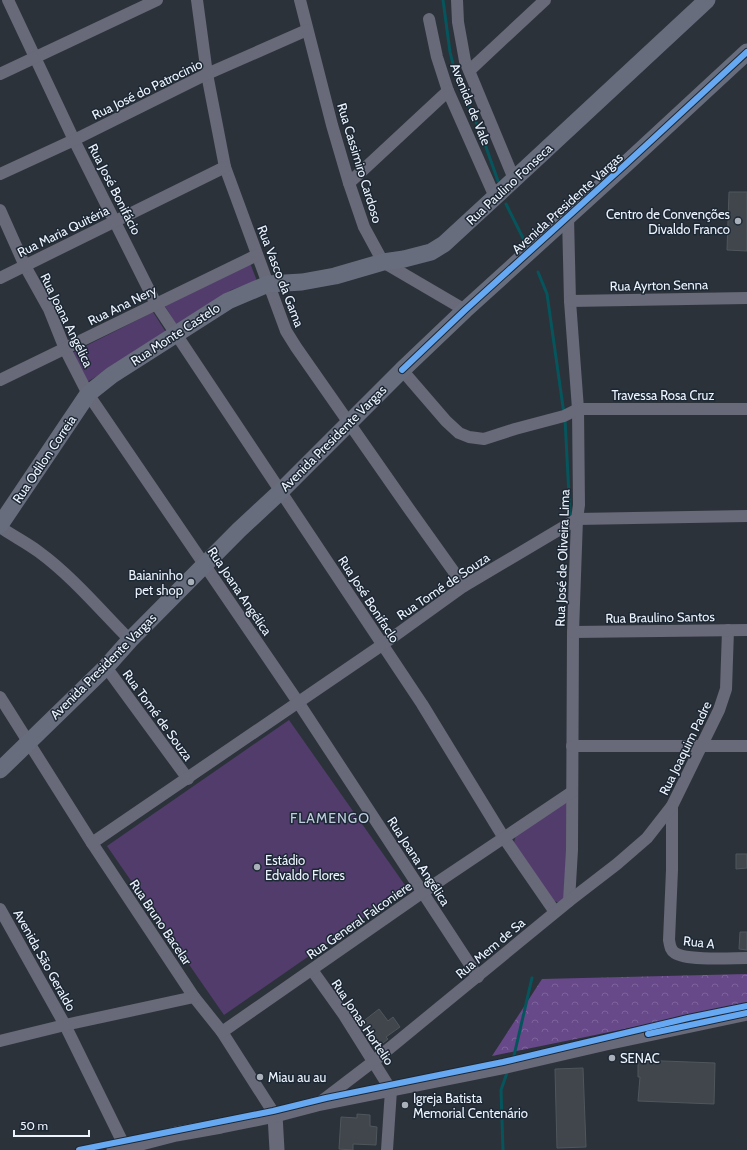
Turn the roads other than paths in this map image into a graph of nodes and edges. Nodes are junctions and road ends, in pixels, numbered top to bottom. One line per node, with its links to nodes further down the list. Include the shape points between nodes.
1 (8, 0): 11 (street, Rua José Bonifácio)
2 (157, 0): 11 (street)
3 (197, 0): 14 (street, Rua Vasco da Gama)
4 (300, 0): 9 (street, Rua Cassimiro Cardoso)
5 (457, 0): 12 (street, Avenida de Vale, via 465,61)
6 (545, 0): 12 (street)
7 (707, 0): 19 (main road, Rua Paulino Fonseca)
8 (429, 19): 15 (street, Avenida de Vale)
9 (308, 30): 14 (street, Rua José do Patrocinio); 20 (street, Rua Cassimiro Cardoso)
10 (747, 52): 23 (main road, Avenida Presidente Vargas)
11 (36, 57): 13 (street); 16 (street, Rua José Bonifácio)
12 (470, 70): 19 (street, Avenida de Vale)
13 (0, 74)
14 (207, 74): 16 (street, Rua José do Patrocinio); 17 (street, Rua Vasco da Gama)
15 (448, 91): 20 (street); 21 (street, Avenida de Vale)
16 (74, 140): 18 (street, Rua José do Patrocinio); 24 (street, Rua José Bonifácio)
17 (225, 167): 24 (street, Rua Maria Quitéria); 25 (street, Rua Vasco da Gama)
18 (0, 174)
19 (514, 179): 21 (main road, Rua Paulino Fonseca)
20 (349, 183): 26 (street, Rua Cassimiro Cardoso, via 364,227)
21 (495, 197): 26 (main road, Rua Paulino Fonseca, via 444,244 431,252)
22 (0, 210): 27 (street, Rua Joana Angélica)
23 (568, 217): 31 (street, Rua José de Oliveira Lima); 33 (main road, Avenida Presidente Vargas)
24 (116, 221): 27 (street, Rua Maria Quitéria); 32 (street, Rua José Bonifácio)
25 (257, 255): 29 (street, Rua Vasco da Gama); 32 (street, Rua Ana Nery)
26 (383, 262): 29 (main road, Rua Paulino Fonseca, via 335,276 302,282); 33 (street)
27 (25, 266): 28 (street, Rua Maria Quitéria); 35 (street, Rua Joana Angélica, via 49,309)
28 (0, 278)
29 (268, 284): 34 (main road, Rua Monte Castelo, via 228,300); 41 (street, Rua Vasco da Gama, via 286,331)
30 (747, 298): 31 (street, Rua Ayrton Senna)
31 (570, 301): 39 (street, Rua José de Oliveira Lima)
32 (156, 304): 34 (street, Rua José Bonifaclo); 35 (street, Rua Ana Nery)
33 (465, 310): 36 (main road, Avenida Presidente Vargas)
34 (175, 334): 38 (main road, Rua Monte Castelo, via 112,375); 42 (street, Rua José Bonifaclo)
35 (66, 349): 37 (street, Rua Ana Nery); 38 (street, Rua Joana Angélica)
36 (402, 370): 39 (street, via 446,421 459,433 469,437 484,439 560,417); 41 (main road, Avenida Presidente Vargas)
37 (0, 380)
38 (88, 394): 44 (main road, Rua Odilon Correia); 46 (street, Rua Joana Angélica)
39 (578, 409): 40 (street, Travessa Rosa Cruz); 45 (street, Rua José de Oliveira Lima)
40 (747, 409)
41 (349, 423): 42 (main road, Avenida Presidente Vargas); 47 (street, Rua Vasco da Gama)
42 (281, 491): 46 (main road, Avenida Presidente Vargas); 52 (street, Rua José Bonifaclo)
43 (747, 516): 45 (street, Rua Tomé de Souza)
44 (2, 518): 51 (street, via 61,570)
45 (577, 519): 47 (street, Rua Tomé de Souza); 50 (street, Rua José de Oliveira Lima)
46 (205, 564): 51 (main road, Avenida Presidente Vargas); 55 (street, Rua Joana Angélica)
47 (464, 586): 52 (street, Rua Tomé de Souza)
48 (728, 630): 49 (street, Rua Braulino Santos); 50 (street, Rua Braulino Santos); 57 (street, Rua Joaquim Padre, via 724,698)
49 (747, 630)
50 (572, 632): 58 (street, Rua José de Oliveira Lima)
51 (130, 640): 53 (main road, Avenida Presidente Vargas)
52 (382, 645): 55 (street, Rua Tomé de Souza); 64 (street, Rua José Bonifaclo, via 426,710)
53 (106, 667): 56 (main road, Avenida Presidente Vargas); 61 (street, Rua Tomé de Souza)
54 (0, 697): 56 (street, Rua Bruno Bacelar)
55 (298, 702): 61 (street, Rua Tomé de Souza); 66 (street, Rua Joana Angélica)
56 (28, 741): 60 (main road, Avenida Presidente Vargas); 65 (street, Rua Bruno Bacelar)
57 (701, 745): 58 (street); 59 (street); 63 (street, Rua Joaquim Padre)
58 (572, 746): 62 (street, Rua José de Oliveira Lima)
59 (747, 746)
60 (0, 770)
61 (188, 779): 65 (street, Rua Tomé de Souza)
62 (572, 792): 64 (street, Rua General Falconiere); 67 (street, Rua José de Oliveira Lima)
63 (672, 806): 67 (street, Rua Mem de Sa, via 647,838); 70 (street, Rua Joaquim Padre)
64 (504, 838): 66 (street, Rua General Falconiere); 69 (street, Rua José Bonifaclo)
65 (92, 843): 74 (street, Rua Bruno Bacelar)
66 (423, 892): 72 (street, Rua General Falconiere); 73 (street, Rua Joana Angélica)
67 (569, 900): 69 (street, Rua Mem de Sa)
68 (0, 909): 76 (street, Avenida São Geraldo)
69 (555, 912): 73 (street, Rua Mem de Sa)
70 (670, 928): 71 (street, Rua A, via 670,947 681,956)
71 (747, 958)
72 (312, 970): 77 (street, Rua General Falconiere); 79 (street, Rua Jonas Hortelio)
73 (478, 977): 79 (street, Rua Mem de Sa)
74 (194, 997): 76 (street); 77 (street, Rua Bruno Bacelar)
75 (747, 1013): 80 (street)
76 (65, 1025): 78 (street); 83 (street, Avenida São Geraldo)
77 (222, 1032): 82 (street, Rua Bruno Bacelar)
78 (0, 1041)
79 (374, 1061): 80 (street, Rua Jonas Hortelio); 81 (street, Rua Mem de Sa)
80 (391, 1090): 81 (street); 85 (street)
81 (317, 1104): 82 (street)
82 (275, 1115): 83 (street, via 176,1134); 84 (street)
83 (120, 1149)
84 (277, 1150)
85 (387, 1150)

